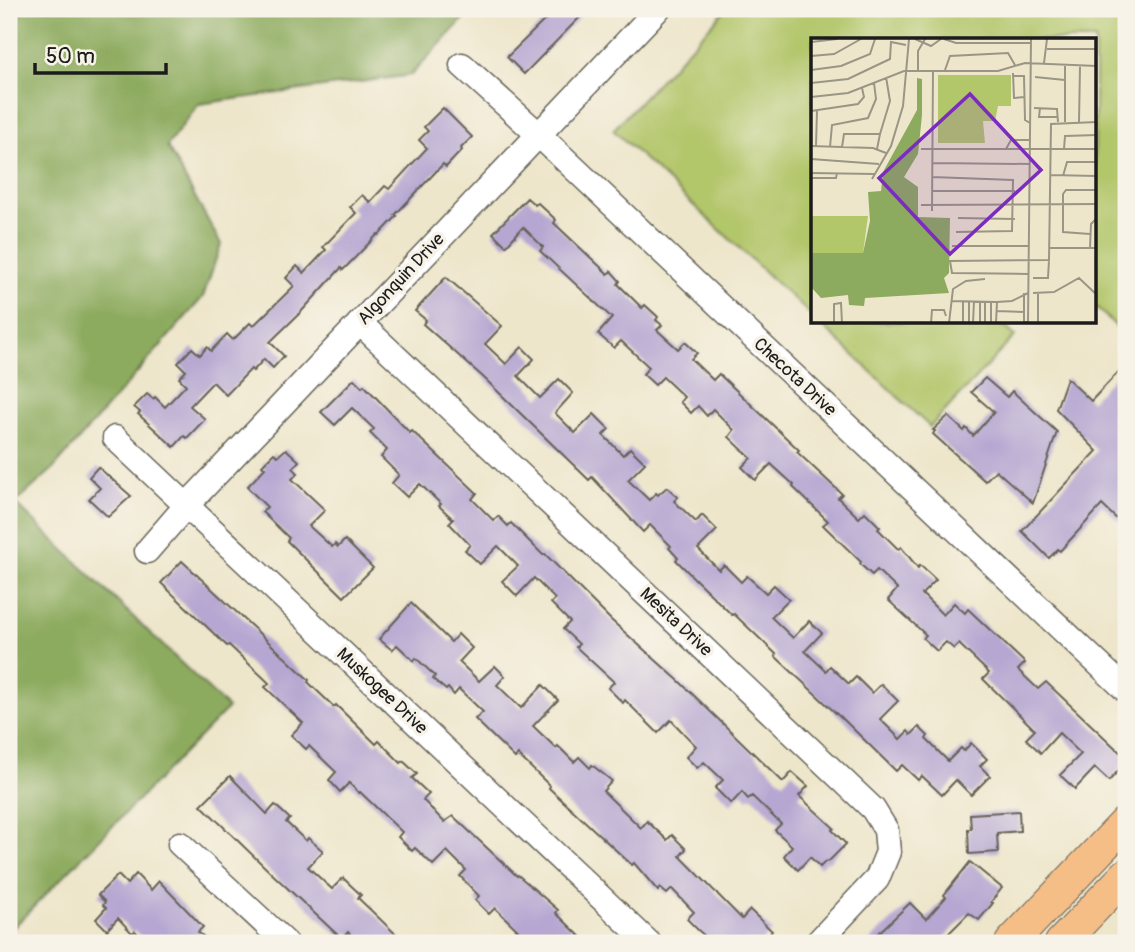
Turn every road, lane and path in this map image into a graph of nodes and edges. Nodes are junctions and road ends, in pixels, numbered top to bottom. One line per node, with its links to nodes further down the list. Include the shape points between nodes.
1 (658, 9): 3 (street, Algonquin Drive)
2 (462, 65): 3 (street, Checota Drive)
3 (538, 134): 4 (street, Algonquin Drive); 8 (street, Checota Drive)
4 (360, 323): 6 (street, Algonquin Drive); 14 (street, Mesita Drive, via 873,809 886,830 888,852 877,879)
5 (115, 438): 6 (street, Muskogee Drive)
6 (186, 506): 7 (street, Algonquin Drive); 13 (street, Muskogee Drive)
7 (147, 551)
8 (1126, 690)
9 (1126, 822): 15 (main road)
10 (180, 844): 12 (street)
11 (1126, 874): 16 (main road)
12 (286, 943)
13 (649, 943)
14 (817, 943)
15 (1011, 943)
16 (1061, 943)

